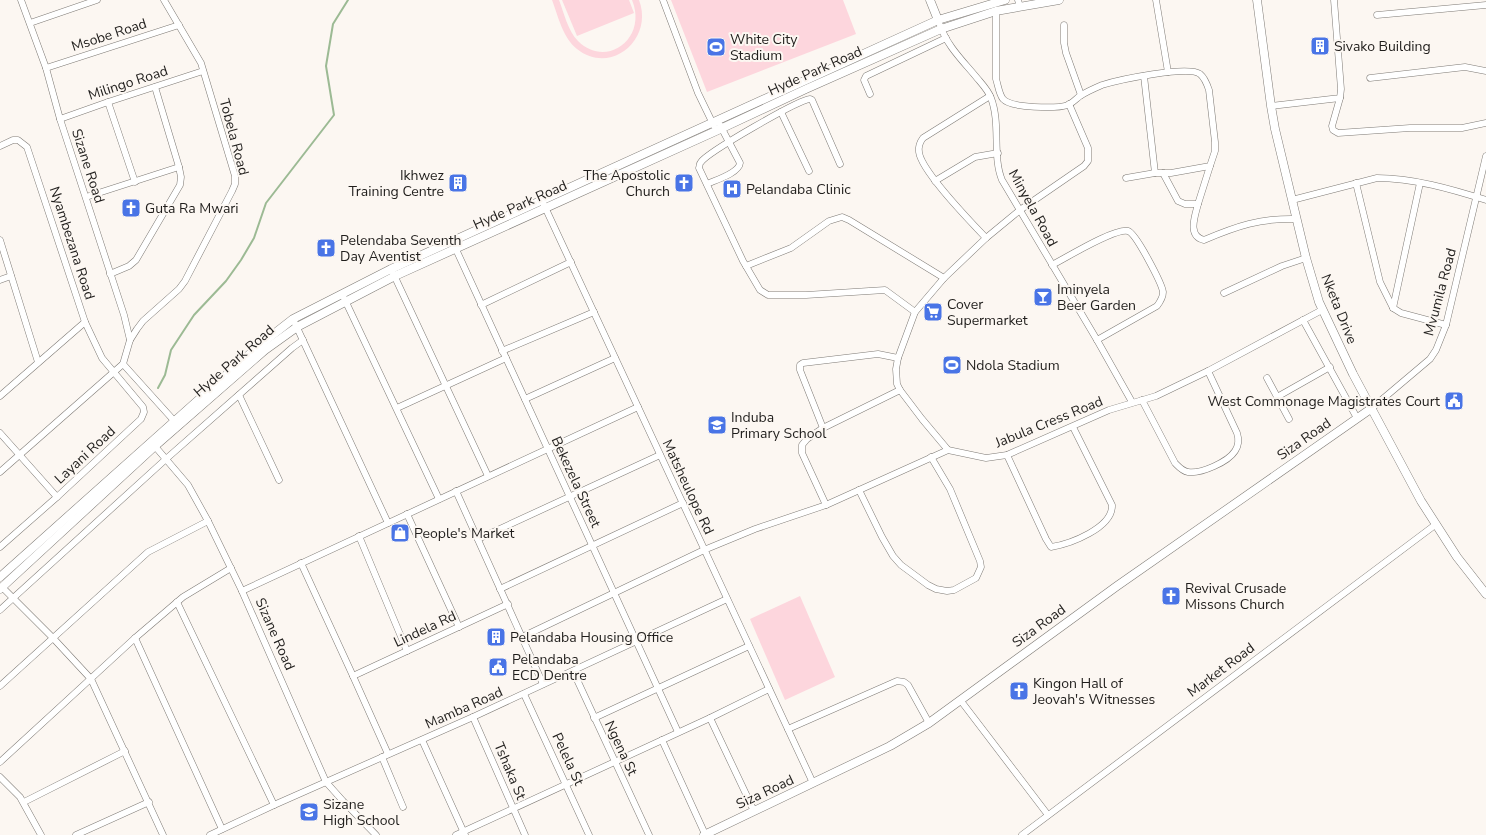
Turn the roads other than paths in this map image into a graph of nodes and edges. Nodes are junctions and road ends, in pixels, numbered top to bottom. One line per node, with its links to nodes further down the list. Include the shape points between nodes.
1 (21, 0): 16 (street, Sizane Road)
2 (97, 0): 16 (street)
3 (164, 0): 17 (street, Tobela Road)
4 (663, 0): 37 (street, via 698,93)
5 (930, 0): 15 (street)
6 (1005, 0): 15 (street, Hyde Park Road)
7 (1059, 0): 11 (street, Hyde Park Road)
8 (1156, 0): 24 (street)
9 (1257, 0): 34 (street, Nketa Drive)
10 (1334, 0): 31 (street)
11 (1019, 3): 13 (street, Hyde Park Road)
12 (1486, 5): 14 (street)
13 (996, 11): 19 (street, Hyde Park Road); 33 (street, via 996,79 1003,99 1010,104 1043,107 1057,108)
14 (1376, 15)
15 (938, 20): 19 (street, Minyela Road); 37 (street, Hyde Park Road)
16 (30, 23): 21 (street, Sizane Road)
17 (179, 25): 21 (street, Msobe Road); 23 (street, Tobela Road)
18 (1064, 25): 29 (street, via 1066,53)
19 (941, 29): 20 (street, Minyela Road); 39 (street, Hyde Park Road)
20 (946, 38): 28 (street, via 866,76 864,80); 30 (street, Minyela Road)
21 (46, 68): 36 (street, Sizane Road)
22 (1486, 70): 26 (street, via 1465,68)
23 (203, 71): 27 (street, Milingo Road); 89 (street, Tobela Road, via 235,176 235,184 185,281 143,321)
24 (1168, 72): 25 (street); 45 (street, via 1188,70 1199,74 1206,82 1215,142)
25 (1144, 76): 29 (street, via 1108,83); 48 (street)
26 (1370, 78)
27 (155, 87): 32 (street, Milingo Road); 46 (street)
28 (870, 94)
29 (1081, 95): 33 (street)
30 (990, 96): 42 (street, Minyela Road, via 996,120); 51 (street, via 920,142 920,157)
31 (1340, 98): 34 (street); 38 (street, via 1332,126 1338,133 1410,128 1462,128)
32 (108, 102): 36 (street, Milingo Road); 52 (street)
33 (1069, 104): 62 (street, via 1088,148 1088,161)
34 (1271, 106): 58 (street, Nketa Drive)
35 (781, 112): 40 (street); 44 (street, via 807,99 812,100); 47 (street)
36 (60, 119): 56 (street, Sizane Road)
37 (715, 122): 39 (street); 60 (street, Hyde Park Road)
38 (1486, 123)
39 (719, 130): 40 (street); 60 (street, Hyde Park Road)
40 (729, 142): 55 (street, via 701,161 699,168); 55 (street, via 740,166 736,171)
41 (0, 146): 86 (street, Nyambezana Road, via 18,140 27,147)
42 (998, 153): 51 (street, via 975,157); 62 (street, Minyela Road, via 999,172)
43 (1486, 156): 57 (street, Mvumila Road)
44 (840, 164)
45 (1210, 166): 49 (street); 61 (street)
46 (179, 167): 52 (street); 72 (street, via 180,185 136,260)
47 (809, 171)
48 (1155, 173): 49 (street); 50 (street)
49 (1163, 173): 61 (street, via 1178,201)
50 (1126, 178)
51 (935, 181): 64 (street)
52 (135, 182): 56 (street)
53 (1356, 183): 54 (street, via 1384,178); 58 (street); 81 (street, via 1380,282)
54 (1420, 183): 57 (street); 81 (street)
55 (707, 184): 70 (street)
56 (86, 197): 72 (street, Sizane Road)
57 (1476, 197): 59 (street); 88 (street, Mvumila Road)
58 (1292, 200): 63 (street, Nketa Drive)
59 (1486, 200)
60 (544, 204): 66 (street, Hyde Park Road); 68 (street, Matsheulope Rd)
61 (1198, 204): 63 (street, via 1193,228 1195,235 1204,240 1234,227 1273,219)
62 (1020, 210): 64 (street); 69 (street, Minyela Road)
63 (1296, 219): 67 (street, Nketa Drive)
64 (986, 238): 75 (street)
65 (0, 240): 73 (street)
66 (454, 245): 71 (street, Hyde Park Road); 74 (street, Hyde Park Road); 80 (street, Bekezela Street)
67 (1306, 258): 78 (street, via 1282,266); 82 (street, Nketa Drive)
68 (571, 262): 80 (street); 83 (street, Matsheulope Rd)
69 (1052, 265): 91 (street, Minyela Road); 91 (street, via 1093,242 1118,232 1128,231 1138,242 1162,287 1162,299 1157,306)
70 (746, 266): 75 (street, via 791,248 829,221 842,217); 84 (street, via 760,290 768,295 885,290)
71 (391, 269): 74 (street); 77 (street, Hyde Park Road)
72 (110, 274): 89 (street, Sizane Road)
73 (11, 276): 76 (street); 96 (street)
74 (395, 276): 79 (street, Hyde Park Road); 102 (street)
75 (944, 278): 84 (street)
76 (0, 280)
77 (342, 293): 79 (street); 87 (street, Hyde Park Road)
78 (1224, 293)
79 (346, 301): 87 (street, Hyde Park Road); 111 (street)
80 (481, 305): 92 (street, Bekezela Street)
81 (1392, 308): 88 (street, via 1400,313)
82 (1322, 310): 85 (street, Jabula Cress Road); 112 (street, Nketa Drive)
83 (594, 312): 92 (street); 94 (street, Matsheulope Rd)
84 (915, 312): 95 (street)
85 (1303, 320): 98 (street); 99 (street, Jabula Cress Road)
86 (85, 322): 96 (street); 100 (street, Nyambezana Road, via 102,358)
87 (295, 323): 90 (street); 115 (street, Hyde Park Road, via 261,344)
88 (1446, 326): 112 (street, Mvumila Road, via 1430,359)
89 (130, 340): 97 (street, Tobela Road)
90 (303, 340): 104 (street); 139 (street)
91 (1097, 340): 109 (street, Minyela Road)
92 (502, 351): 93 (street, Bekezela Street)
93 (506, 358): 102 (street); 107 (street, Bekezela Street)
94 (615, 358): 107 (street); 110 (street, Matsheulope Rd)
95 (898, 358): 103 (street, via 896,376); 117 (street, via 878,354 800,365)
96 (38, 362): 105 (street)
97 (123, 364): 100 (street); 115 (street)
98 (1330, 367): 106 (street); 113 (street)
99 (1208, 371): 108 (street, Jabula Cress Road); 108 (street, via 1239,439 1231,456 1210,468 1194,472 1181,469 1175,463)
100 (113, 372): 122 (street); 132 (street, Layani Road, via 143,407 143,415)
101 (1268, 378): 106 (street)
102 (445, 384): 111 (street); 128 (street)
103 (900, 390): 117 (street); 121 (street)
104 (239, 395): 126 (street); 129 (street)
105 (0, 396)
106 (1277, 397): 114 (street)
107 (525, 399): 120 (street, Bekezela Street)
108 (1142, 400): 109 (street, Jabula Cress Road)
109 (1132, 402): 116 (street, Jabula Cress Road)
110 (638, 407): 120 (street); 123 (street, Matsheulope Rd)
111 (397, 408): 134 (street)
112 (1372, 408): 113 (street, Siza Road); 140 (street, Nketa Drive)
113 (1357, 418): 174 (street, Siza Road, via 1117,586)
114 (1289, 419)
115 (176, 423): 119 (street, Hyde Park Road)
116 (1073, 427): 124 (street, Jabula Cress Road); 124 (street, via 1112,505 1112,510 1108,519 1097,529 1060,546 1051,547 1046,539)
117 (823, 428): 136 (street, via 807,439 802,445 802,453)
118 (0, 433): 122 (street)
119 (153, 444): 126 (street, Sizane Road); 148 (street, Hyde Park Road); 149 (street, Hyde Park Road)
120 (548, 449): 128 (street); 133 (street, Bekezela Street)
121 (948, 450): 124 (street, Jabula Cress Road, via 986,458); 125 (street)
122 (20, 454): 127 (street); 132 (street)
123 (660, 455): 133 (street); 135 (street, Matsheulope Rd)
124 (1006, 455)
125 (931, 457): 130 (street); 130 (street, via 950,489 980,561 981,567 976,578 954,590 936,589 928,585 896,560)
126 (166, 459): 138 (street, Sizane Road, via 188,485); 154 (street)
127 (0, 472)
128 (488, 476): 131 (street)
129 (279, 480)
130 (859, 490): 136 (street)
131 (456, 491): 134 (street); 142 (street)
132 (57, 497): 144 (street, Layani Road)
133 (570, 497): 142 (street); 143 (street, Bekezela Street)
134 (439, 499): 137 (street)
135 (683, 503): 143 (street); 145 (street, Matsheulope Rd)
136 (826, 505): 145 (street, via 755,529)
137 (407, 514): 139 (street); 159 (street)
138 (208, 521): 147 (street, Sizane Road); 161 (street, via 148,552)
139 (388, 523): 141 (street)
140 (1435, 525): 153 (street, Nketa Drive); 197 (street, Market Road)
141 (359, 536): 146 (street); 165 (street)
142 (478, 539): 150 (street)
143 (592, 546): 150 (street); 152 (street, Bekezela Street)
144 (0, 547)
145 (704, 550): 152 (street); 155 (street, Matsheulope Rd)
146 (301, 563): 151 (street); 167 (street)
147 (231, 568): 151 (street, Sizane Road); 156 (street)
148 (0, 577)
149 (1, 588): 154 (street)
150 (500, 588): 157 (street)
151 (242, 591): 188 (street, Sizane Road)
152 (614, 593): 160 (street); 163 (street, Bekezela Street)
153 (1486, 594)
154 (14, 598): 158 (street); 161 (street)
155 (727, 599): 163 (street, Mamba Road); 164 (street, Matsheulope Rd)
156 (177, 602): 162 (street); 193 (street)
157 (508, 604): 159 (street, Lindela Rd); 160 (street)
158 (0, 610)
159 (459, 627): 165 (street, Lindela Rd)
160 (522, 637): 169 (street)
161 (53, 638): 168 (street); 170 (street)
162 (135, 638): 168 (street); 198 (street)
163 (636, 641): 166 (street, Mamba Road); 171 (street, Bekezela Street)
164 (749, 646): 171 (street); 172 (street, Matsheulope Rd)
165 (407, 651): 167 (street, Lindela Rd)
166 (573, 671): 169 (street, Mamba Road); 176 (street, Ngena St)
167 (353, 676): 184 (street)
168 (91, 679): 183 (street); 185 (street)
169 (544, 684): 173 (street, Mamba Road)
170 (0, 686)
171 (658, 689): 176 (street); 180 (street, Bekezela Street)
172 (769, 689): 177 (street); 179 (street, Matsheulope Rd)
173 (524, 694): 175 (street, Mamba Road); 189 (street, Pelela St)
174 (961, 701): 178 (street, Siza Road); 197 (street)
175 (474, 717): 181 (street, Mamba Road); 195 (street, Tshaka St)
176 (594, 718): 186 (street, Ngena St)
177 (710, 718): 180 (street); 196 (street)
178 (929, 723): 179 (street, via 910,687 898,681); 190 (street, Siza Road, via 890,746)
179 (788, 729): 190 (street, Matsheulope Rd)
180 (678, 732): 182 (street)
181 (422, 740): 184 (street, Mamba Road); 199 (street)
182 (662, 740): 186 (street); 209 (street)
183 (125, 751): 191 (street); 192 (street)
184 (385, 756): 188 (street, Mamba Road); 194 (street)
185 (0, 762)
186 (615, 762): 189 (street); 208 (street, Ngena St)
187 (0, 777): 191 (street)
188 (326, 782): 193 (street, Mamba Road); 204 (street, Sizane Road)
189 (566, 784): 195 (street); 207 (street, Pelela St)
190 (813, 784): 196 (street, Siza Road)
191 (24, 802): 200 (street)
192 (149, 802): 201 (street); 202 (street)
193 (274, 804): 198 (street, Mamba Road)
194 (404, 807)
195 (513, 809): 199 (street); 206 (street, Tshaka St)
196 (754, 811): 209 (street, Siza Road)
197 (1048, 816): 210 (street, Market Road)
198 (222, 829): 203 (street, Mamba Road)
199 (464, 834): 205 (street)
200 (40, 835)
201 (76, 835)
202 (163, 835)
203 (210, 835)
204 (376, 835)
205 (456, 835)
206 (525, 835)
207 (589, 835)
208 (649, 835)
209 (705, 835)
210 (1022, 835)

